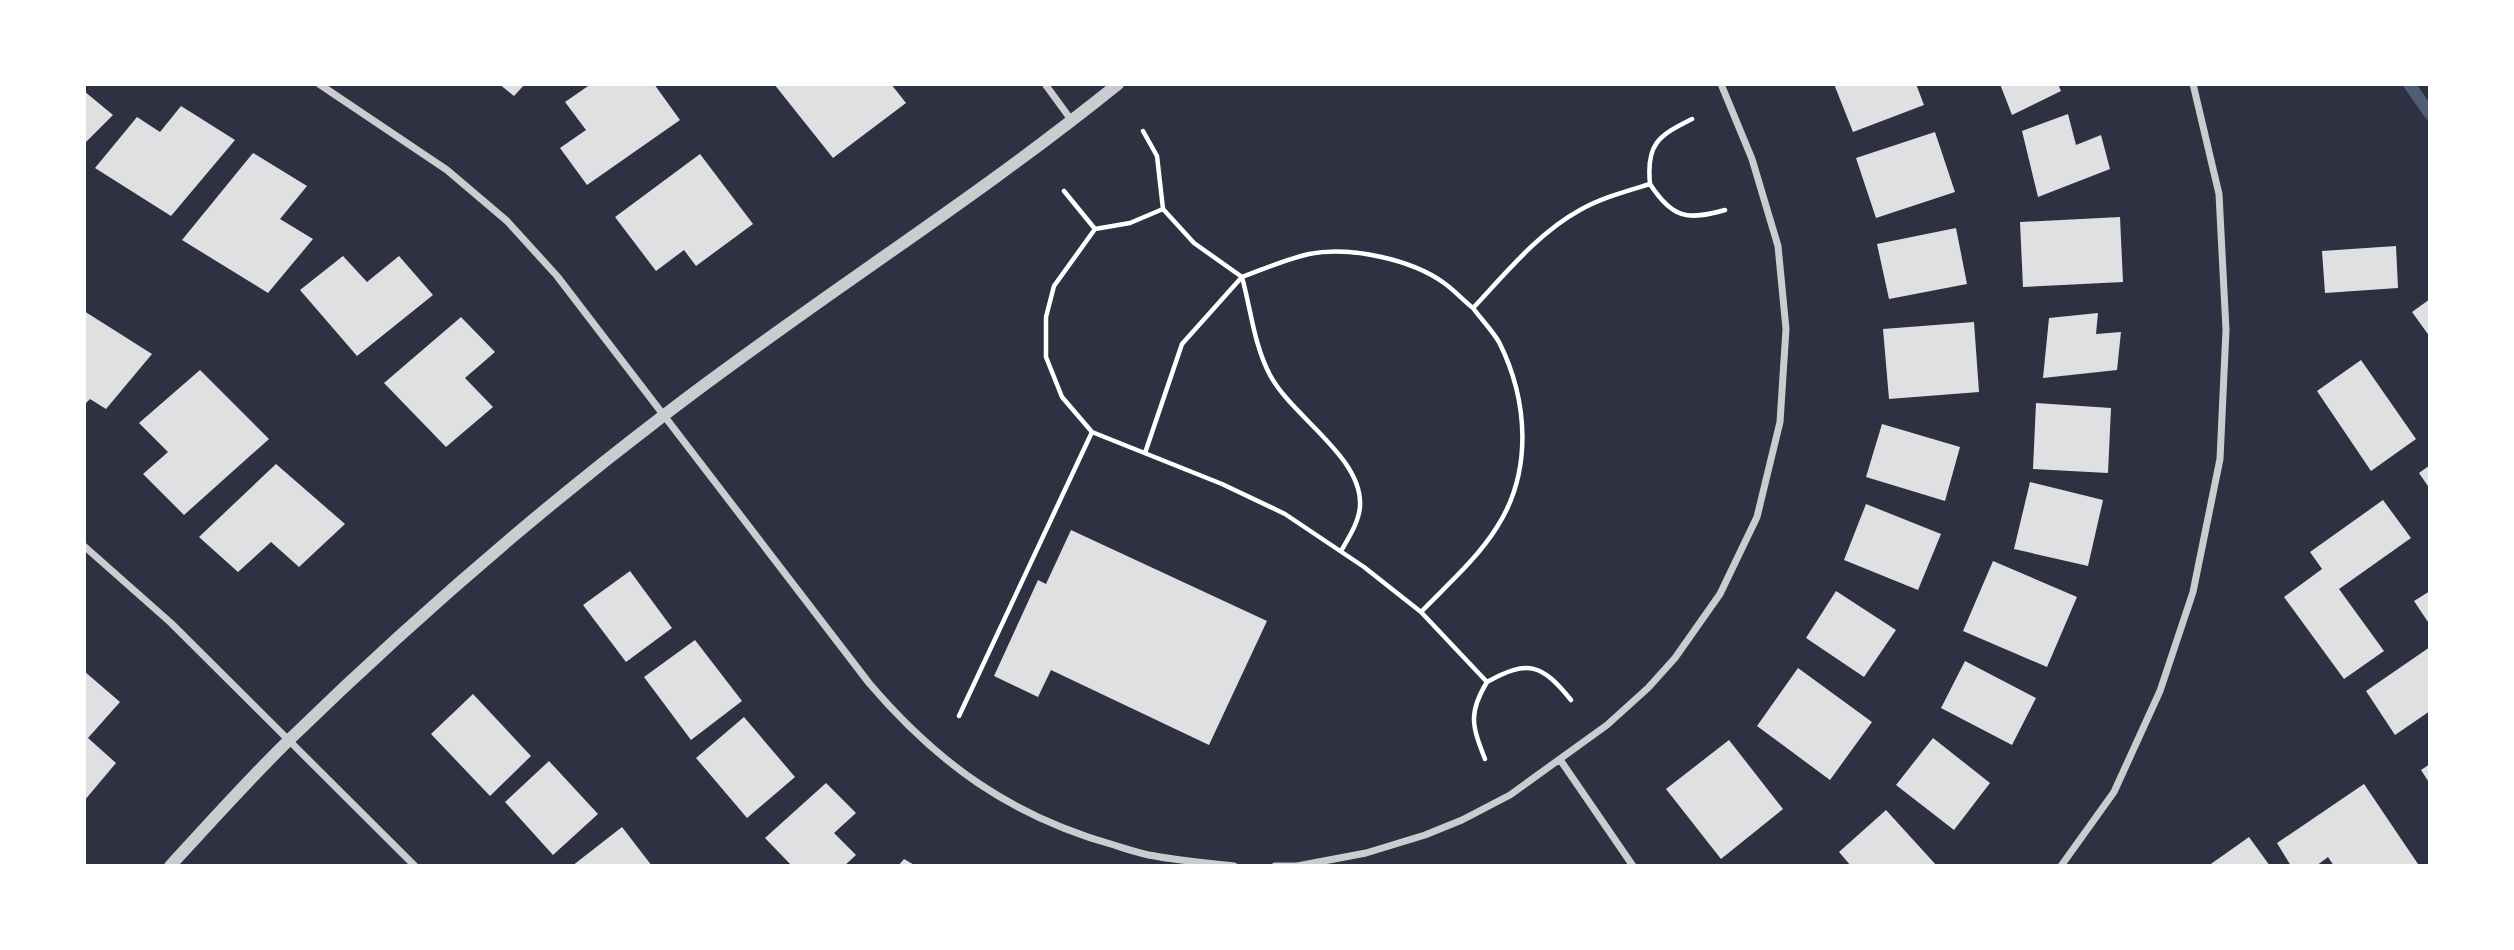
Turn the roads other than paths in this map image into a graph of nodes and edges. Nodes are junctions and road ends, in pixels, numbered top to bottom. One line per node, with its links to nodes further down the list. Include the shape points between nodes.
1 (319, 84): 7 (street, via 447,170 508,221 557,276)
2 (1045, 84): 6 (street)
3 (1118, 84): 6 (street)
4 (1721, 84): 10 (street, via 1752,159 1778,246 1786,329 1780,422 1757,517 1720,594 1648,688)
5 (2193, 84): 16 (street, via 2219,194 2226,330 2220,459 2193,592 2160,691 2114,792)
6 (1072, 121): 7 (street)
7 (663, 415): 9 (street, via 468,576); 13 (street, via 869,683 902,722 948,761 1003,801 1071,833 1154,856)
8 (84, 546): 9 (street, via 171,623)
9 (288, 741): 11 (street); 12 (street)
10 (1560, 761): 14 (street, via 1510,795 1425,835 1366,853); 15 (street)
11 (170, 866)
12 (415, 866)
13 (1234, 866)
14 (1275, 866)
15 (1633, 866)
16 (2061, 866)

